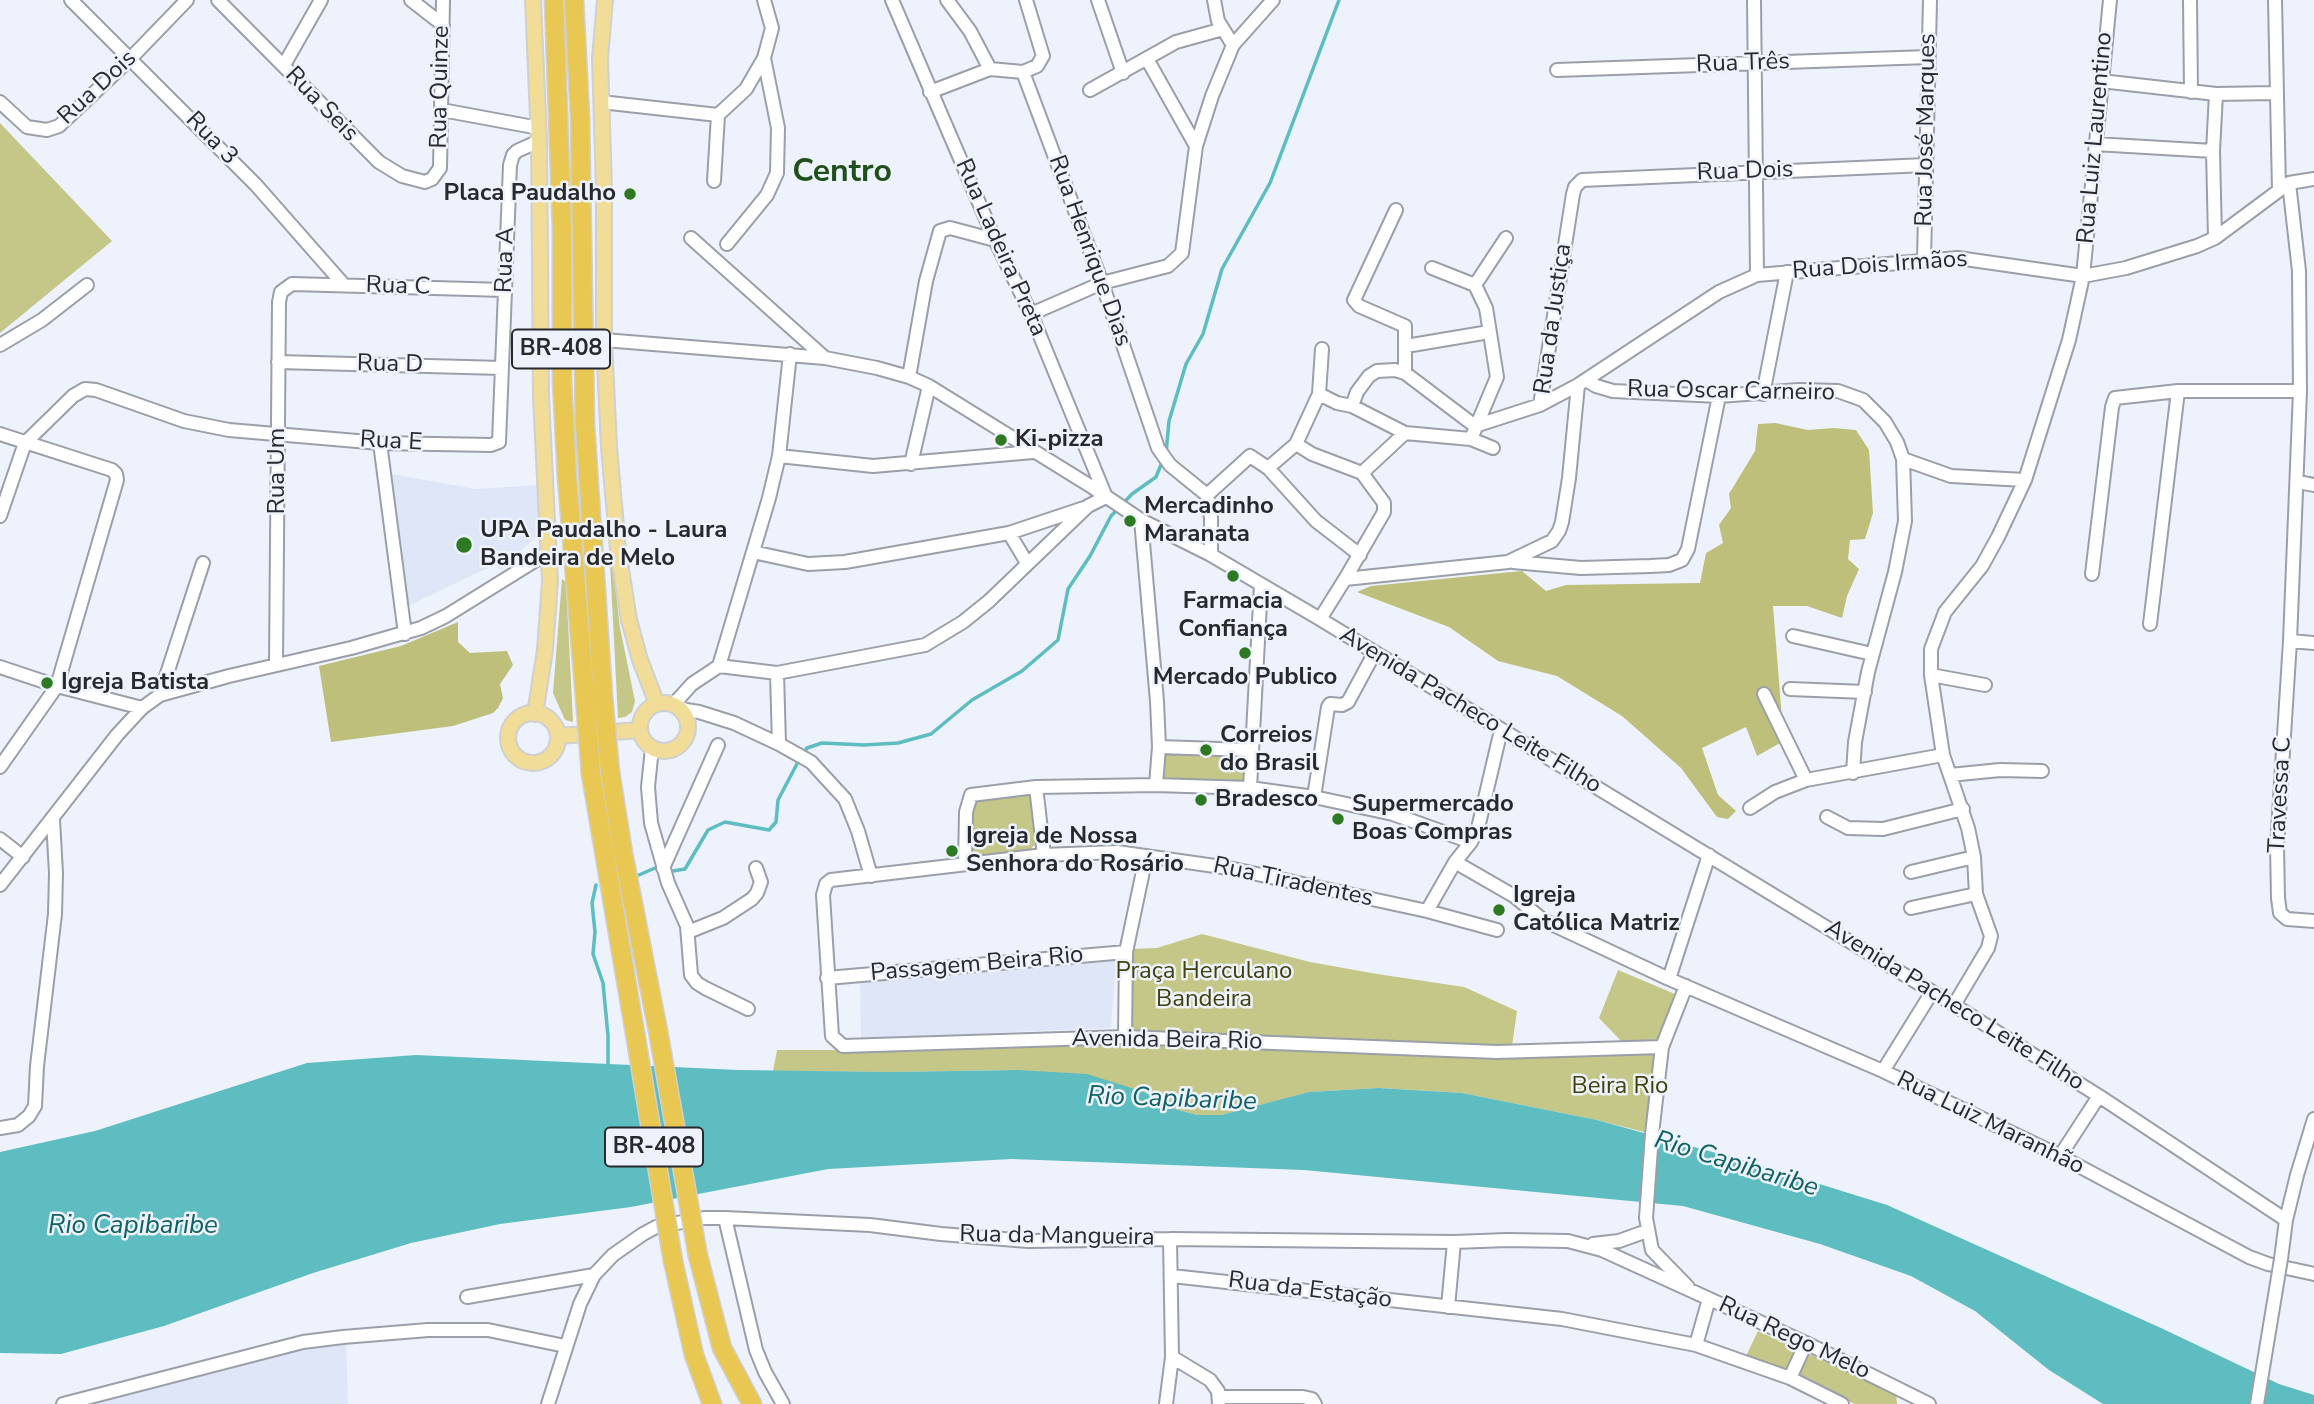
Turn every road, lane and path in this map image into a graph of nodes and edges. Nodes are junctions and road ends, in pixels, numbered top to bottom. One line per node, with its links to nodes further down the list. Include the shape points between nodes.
1 (71, 0): 27 (street, Rua 3)
2 (187, 0): 27 (street, Rua Dois)
3 (218, 0): 31 (street, Rua Seis)
4 (321, 0): 31 (street)
5 (411, 0): 23 (street)
6 (443, 0): 23 (street, Rua Quinze)
7 (533, 0): 46 (main road)
8 (554, 0): 149 (highway, BR-408, via 567,477)
9 (574, 0): 149 (highway, BR-408)
10 (605, 0): 43 (main road)
11 (765, 0): 28 (street, via 772,28)
12 (892, 0): 38 (street, Rua Ladeira Preta)
13 (1026, 0): 34 (street, via 1043,56 1037,66)
14 (1098, 0): 35 (street)
15 (1214, 0): 24 (street)
16 (1273, 0): 25 (street)
17 (1754, 0): 30 (street)
18 (1930, 0): 26 (street, Rua José Marques)
19 (2110, 0): 36 (street, Rua Luiz Laurentino)
20 (2190, 0): 39 (street)
21 (2275, 0): 40 (street, Travessa C)
22 (949, 1): 32 (street)
23 (443, 24): 44 (street, Rua Quinze)
24 (1223, 29): 25 (street); 29 (street, via 1176,42)
25 (1233, 45): 48 (street)
26 (1928, 57): 30 (street, Rua Três); 50 (street, Rua José Marques)
27 (131, 58): 42 (street, Rua Dois, via 52,129 27,127); 71 (street, Rua 3, via 256,186)
28 (764, 58): 45 (street, via 746,89); 62 (street, via 778,128 777,173 767,195)
29 (1147, 59): 35 (street); 48 (street)
30 (1755, 63): 33 (street, Rua Três); 51 (street)
31 (284, 65): 52 (street, Rua Seis, via 390,171 425,182)
32 (990, 69): 34 (street); 38 (street)
33 (1557, 70)
34 (1023, 72): 68 (street, Rua Henrique Dias)
35 (1123, 73): 37 (street)
36 (2101, 81): 39 (street); 47 (street, Rua Luiz Laurentino)
37 (1090, 90)
38 (930, 92): 61 (street, Rua Ladeira Preta)
39 (2191, 92): 41 (street)
40 (2275, 93): 41 (street); 55 (street, Travessa C)
41 (2216, 94): 49 (street)
42 (0, 102)
43 (601, 102): 45 (street); 76 (main road)
44 (442, 110): 46 (street); 52 (street, Rua Quinze)
45 (718, 115): 53 (street)
46 (539, 134): 73 (street, Rua A, via 513,155 510,165); 120 (main road, via 541,397)
47 (2095, 145): 49 (street); 67 (street, Rua Luiz Laurentino)
48 (1196, 146): 68 (street, via 1180,256 1168,265)
49 (2213, 151): 60 (street)
50 (1926, 165): 51 (street, Rua Dois); 63 (street, Rua José Marques)
51 (1755, 171): 56 (street, Rua Dois, via 1589,178 1580,181); 66 (street)
52 (437, 174)
53 (714, 180)
54 (2314, 180): 55 (street)
55 (2284, 187): 60 (street, Rua Dois Irmãos); 89 (street, Travessa C, via 2300,271)
56 (1573, 194): 93 (street, Rua da Justiça)
57 (1396, 210): 78 (street, via 1355,302 1405,326)
58 (691, 238): 81 (street)
59 (1506, 238): 72 (street)
60 (2215, 238): 67 (street, Rua Dois Irmãos, via 2162,258)
61 (995, 240): 74 (street, Rua Ladeira Preta); 85 (street, via 950,228 940,231)
62 (727, 244)
63 (1924, 260): 65 (street, Rua Dois Irmãos); 67 (street, Rua Dois Irmãos, via 1978,259)
64 (1432, 268): 72 (street)
65 (1787, 272): 66 (street, Rua Dois Irmãos); 91 (street)
66 (1757, 275): 86 (street, Rua Dois Irmãos, via 1719,292)
67 (2083, 276): 111 (street, Rua Luiz Laurentino, via 2069,340)
68 (1102, 283): 74 (street); 114 (street, Rua Henrique Dias, via 1158,447 1170,465)
69 (87, 285): 77 (street)
70 (292, 285): 71 (street, Rua C); 82 (street, Rua Um, via 279,296)
71 (344, 285): 73 (street, Rua C)
72 (1475, 285): 75 (street, via 1486,308)
73 (505, 290): 83 (street, Rua A)
74 (1031, 314): 115 (street, Rua Ladeira Preta)
75 (1489, 332): 78 (street); 95 (street, via 1497,377)
76 (604, 340): 80 (street, Avenida Pacheco Leite Filho); 150 (main road, via 618,550 633,637)
77 (0, 345)
78 (1406, 346): 84 (street)
79 (1322, 349): 90 (street)
80 (790, 354): 81 (street, Avenida Pacheco Leite Filho); 106 (street)
81 (825, 358): 85 (street, Avenida Pacheco Leite Filho)
82 (278, 362): 83 (street, Rua D); 98 (street, Rua Um)
83 (502, 368): 99 (street, Rua A)
84 (1405, 373): 94 (street, via 1386,369 1369,376); 95 (street)
85 (909, 377): 87 (street, Avenida Pacheco Leite Filho)
86 (1582, 383): 92 (street, Rua Oscar Carneiro, via 1614,391); 93 (street, Rua da Justiça); 124 (street, via 1559,531 1544,546)
87 (929, 386): 105 (street, Avenida Pacheco Leite Filho); 108 (street)
88 (2178, 391): 89 (street); 127 (street, via 2117,398 2112,403); 131 (street)
89 (2300, 391): 112 (street, Travessa C)
90 (1319, 394): 94 (street); 103 (street)
91 (1763, 394): 92 (street, Rua Oscar Carneiro); 107 (street, Rua Oscar Carneiro, via 1838,391 1863,400 1885,422)
92 (1719, 397): 124 (street, via 1682,560 1669,565 1581,568)
93 (1540, 405): 95 (street)
94 (1352, 406): 96 (street)
95 (1475, 426): 100 (street)
96 (1405, 433): 100 (street); 110 (street)
97 (0, 434): 101 (street)
98 (278, 434): 101 (street, Rua E, via 206,427 85,389); 102 (street, Rua E); 138 (street, Rua Um)
99 (500, 438): 102 (street, Rua E, via 491,445)
100 (1471, 439): 104 (street)
101 (25, 443): 117 (street); 144 (street, via 116,474)
102 (380, 443): 132 (street)
103 (1296, 444): 109 (street); 110 (street)
104 (1493, 448)
105 (1033, 452): 108 (street); 115 (street, Avenida Pacheco Leite Filho)
106 (779, 456): 108 (street, via 850,465); 121 (street)
107 (1903, 458): 111 (street, via 1951,475); 137 (street, Rua Oscar Carneiro, via 1905,521)
108 (911, 464)
109 (1268, 468): 114 (street, via 1250,456); 123 (street, via 1316,520)
110 (1362, 473): 123 (street, via 1385,509)
111 (2025, 481): 142 (street, Rua Luiz Laurentino, via 1982,565 1945,612 1931,649)
112 (2298, 482): 113 (street); 134 (street, Travessa C)
113 (2314, 485)
114 (1207, 495): 122 (street)
115 (1115, 503): 116 (street); 118 (street, Avenida Pacheco Leite Filho)
116 (1088, 506): 119 (street); 126 (street)
117 (0, 516)
118 (1141, 520): 122 (street, Avenida Pacheco Leite Filho); 159 (street)
119 (1009, 533): 121 (street, via 821,564 788,562); 126 (street)
120 (549, 552): 132 (street, via 446,616); 153 (main road, via 548,612)
121 (753, 552): 139 (street)
122 (1211, 555): 129 (street, Avenida Pacheco Leite Filho)
123 (1360, 555): 128 (street)
124 (1508, 562): 128 (street)
125 (204, 563): 148 (street)
126 (1027, 563): 141 (street, via 963,622 925,645)
127 (2092, 575)
128 (1345, 579): 130 (street)
129 (1261, 585): 130 (street, Avenida Pacheco Leite Filho); 161 (street)
130 (1320, 619): 136 (street, Avenida Pacheco Leite Filho)
131 (2150, 624)
132 (404, 634): 138 (street)
133 (1793, 636): 137 (street)
134 (2290, 640): 135 (street); 194 (street, Travessa C, via 2278,898 2280,913 2287,919)
135 (2314, 643)
136 (1374, 652): 155 (street, Avenida Pacheco Leite Filho); 171 (street, via 1348,702 1328,707)
137 (1872, 654): 146 (street, Rua Oscar Carneiro)
138 (276, 663): 148 (street)
139 (719, 666): 141 (street); 151 (street, via 692,684)
140 (1, 668): 144 (street)
141 (777, 673): 157 (street)
142 (1931, 675): 143 (street); 162 (street, Rua Luiz Laurentino)
143 (1985, 685)
144 (57, 686): 152 (street); 163 (street)
145 (1790, 689): 146 (street)
146 (1865, 692): 165 (street, Rua Oscar Carneiro)
147 (1764, 694): 167 (street)
148 (160, 695): 152 (street)
149 (594, 697): 230 (highway, BR-408, bridge, via 591,774 673,1261 694,1355); 231 (highway, BR-408, bridge, via 698,1256 722,1348)
150 (657, 704): 151 (main road); 154 (main road, via 644,714)
151 (677, 707): 157 (street, via 713,715); 160 (main road, via 688,723 681,744 668,751)
152 (142, 708): 175 (street)
153 (536, 714): 156 (main road, via 551,721); 156 (main road, via 520,717 509,730 509,746 518,759 542,762 554,751)
154 (640, 730): 156 (main road); 160 (main road)
155 (1501, 730): 177 (street); 179 (street, Avenida Pacheco Leite Filho)
156 (558, 736)
157 (779, 744): 188 (street, via 811,762 845,799)
158 (718, 745): 185 (street)
159 (1159, 747): 161 (street); 168 (street)
160 (652, 748): 185 (street, via 649,807)
161 (1250, 750): 170 (street)
162 (1943, 755): 165 (street); 166 (street, Rua Luiz Laurentino)
163 (0, 766)
164 (2042, 771): 166 (street)
165 (1853, 773): 167 (street)
166 (1950, 775): 173 (street, Rua Luiz Laurentino)
167 (1806, 780): 172 (street)
168 (1156, 785): 169 (street); 170 (street)
169 (1036, 787): 178 (street); 184 (street, via 971,795)
170 (1250, 788): 171 (street)
171 (1314, 797): 177 (street, via 1393,814)
172 (1750, 808)
173 (1963, 809): 174 (street, via 1883,830 1848,828); 182 (street, Rua Luiz Laurentino)
174 (1827, 817)
175 (53, 820): 180 (street); 209 (street, via 55,915 35,1106 18,1125)
176 (0, 839): 180 (street)
177 (1471, 842): 183 (street)
178 (1044, 855): 181 (street, Rua Tiradentes, via 1117,852); 184 (street, Rua Tiradentes)
179 (1709, 855): 199 (street); 201 (street, Avenida Pacheco Leite Filho)
180 (23, 857): 190 (street)
181 (1146, 857): 193 (street, Rua Tiradentes, via 1229,868); 197 (street)
182 (1974, 857): 187 (street); 191 (street, Rua Luiz Laurentino)
183 (1455, 862): 193 (street); 199 (street, Rua Luiz Maranhão, via 1514,896 1543,920)
184 (965, 864): 188 (street, Rua Tiradentes)
185 (663, 868): 196 (street)
186 (755, 868): 196 (street, via 761,883 752,899 723,918)
187 (1911, 872)
188 (871, 876): 189 (street, Rua Tiradentes)
189 (828, 882): 198 (street, Avenida Beira Rio, via 822,895)
190 (0, 885)
191 (1976, 894): 192 (street); 202 (street, Rua Luiz Laurentino, via 1991,940)
192 (1911, 908)
193 (1427, 911): 195 (street, Rua Tiradentes)
194 (2314, 921)
195 (1497, 930)
196 (688, 932): 203 (street, via 693,978)
197 (1126, 952): 198 (street, Passagem Beira Rio); 204 (street)
198 (828, 978): 204 (street, Avenida Beira Rio, via 832,1035 843,1046)
199 (1669, 979): 200 (street, Rua Luiz Maranhão)
200 (1686, 986): 205 (street); 206 (street, Rua Luiz Maranhão)
201 (1933, 992): 202 (street, Avenida Pacheco Leite Filho); 206 (street)
202 (1954, 1005): 207 (street, Avenida Pacheco Leite Filho)
203 (748, 1009)
204 (1125, 1037): 205 (street, Avenida Beira Rio, via 1497,1052)
205 (1662, 1047): 213 (street)
206 (1883, 1072): 210 (street, Rua Luiz Maranhão)
207 (2099, 1096): 210 (street); 212 (street, Avenida Pacheco Leite Filho)
208 (2314, 1119): 212 (street)
209 (0, 1128)
210 (2060, 1156): 217 (street, Rua Luiz Maranhão, via 2249,1257)
211 (725, 1218): 214 (street, Rua da Mangueira, via 870,1225 995,1240); 218 (street, Rua da Mangueira, via 656,1227 613,1255); 235 (street, via 756,1350)
212 (2286, 1220): 240 (street, bridge)
213 (1646, 1225): 216 (street, via 1619,1241); 220 (street, via 1652,1250)
214 (1170, 1239): 215 (street, Rua da Mangueira); 219 (street)
215 (1454, 1242): 216 (street, Rua da Mangueira, via 1552,1239); 223 (street)
216 (1583, 1244): 220 (street, Rua Rego Melo)
217 (2311, 1273)
218 (594, 1275): 221 (street); 226 (street)
219 (1172, 1276): 223 (street, Rua da Estação); 227 (street)
220 (1696, 1295): 222 (street, Rua Rego Melo)
221 (467, 1297)
222 (1710, 1300): 224 (street, Rua Rego Melo); 225 (street)
223 (1448, 1307): 225 (street, Rua da Estação, via 1562,1319)
224 (1806, 1343): 228 (street); 229 (street, Rua Rego Melo)
225 (1696, 1345): 228 (street, Rua da Estação)
226 (565, 1346): 233 (street, via 488,1330 343,1336 303,1342); 234 (street)
227 (1172, 1357): 232 (street, via 1210,1380); 236 (street)
228 (1790, 1378): 238 (street, Rua da Estação)
229 (1902, 1397): 239 (street, Rua Rego Melo)
230 (711, 1401)
231 (750, 1401)
232 (1219, 1401): 237 (street, via 1303,1396)
233 (63, 1404)
234 (548, 1404)
235 (783, 1404)
236 (1166, 1404)
237 (1315, 1404)
238 (1842, 1404)
239 (1929, 1404)
240 (2257, 1404)

